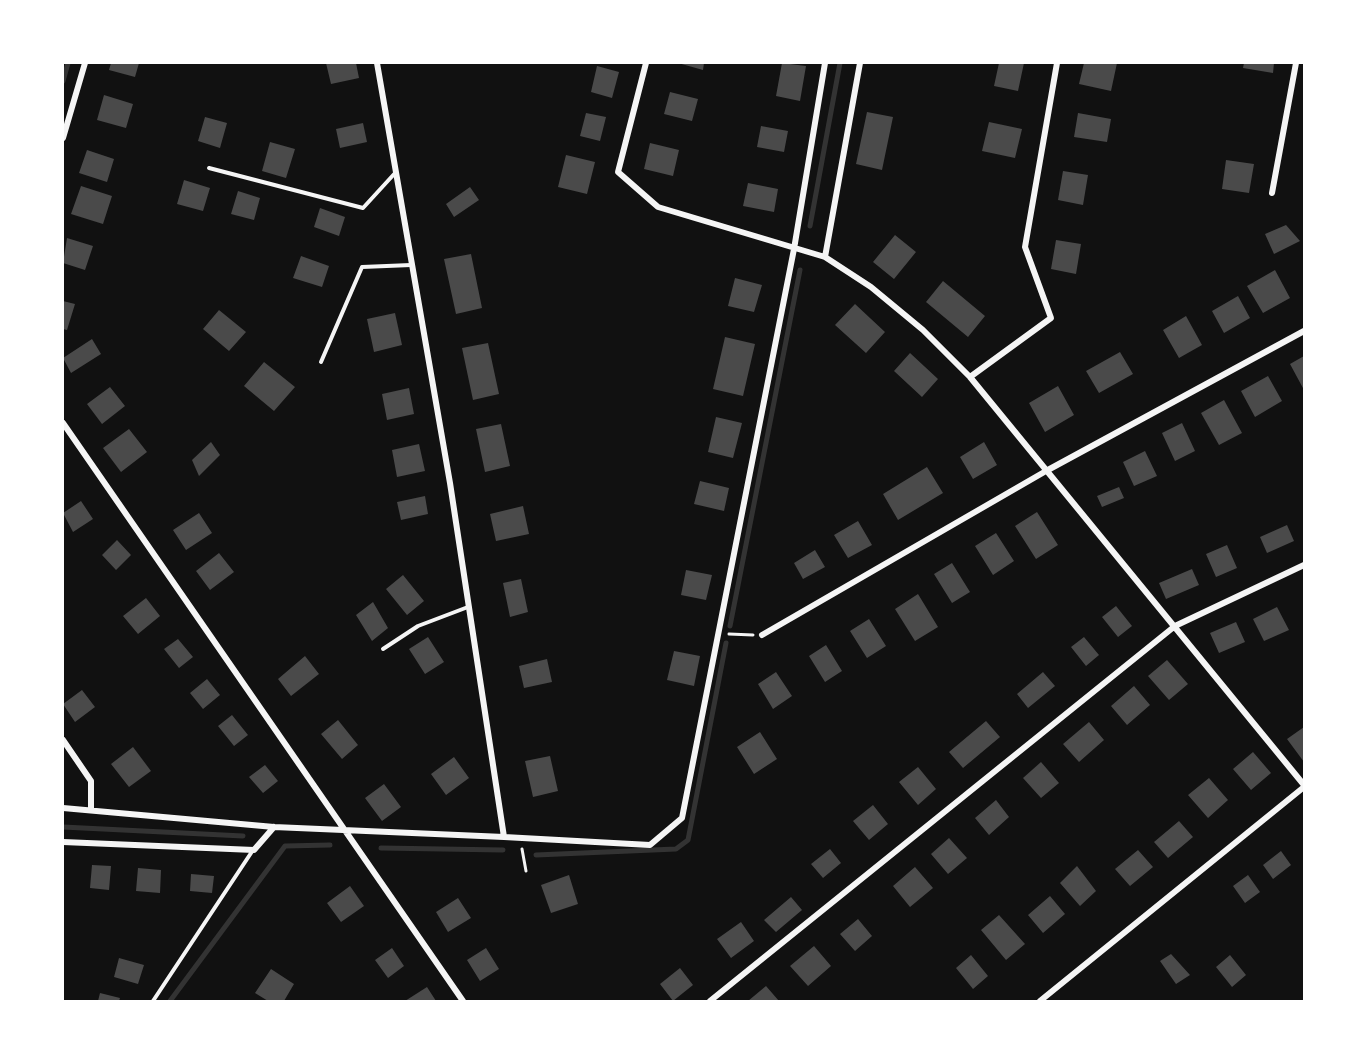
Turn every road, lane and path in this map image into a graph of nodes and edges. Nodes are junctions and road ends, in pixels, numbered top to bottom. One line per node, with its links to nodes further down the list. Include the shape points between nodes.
1 (86, 63): 8 (street)
2 (377, 63): 10 (street)
3 (646, 63): 12 (street, via 618,172 658,207)
4 (825, 63): 12 (street)
5 (860, 63): 13 (street)
6 (1057, 63): 17 (street, via 1025,247 1051,318)
7 (1296, 63): 11 (street)
8 (63, 138)
9 (209, 168): 10 (lane, via 363,208)
10 (396, 171): 14 (street)
11 (1272, 192)
12 (794, 249): 13 (street); 23 (street)
13 (825, 257): 17 (street, via 871,287 923,330)
14 (412, 265): 16 (lane, via 362,267); 21 (street)
15 (1304, 332): 19 (street)
16 (321, 362)
17 (970, 378): 19 (street)
18 (63, 423): 31 (street)
19 (1047, 471): 22 (street); 24 (street)
20 (1304, 565): 22 (street)
21 (469, 606): 25 (lane, via 418,626); 32 (street)
22 (1175, 626): 27 (street); 39 (street)
23 (718, 633): 24 (path); 33 (street, via 682,818 650,845)
24 (762, 635)
25 (383, 649)
26 (63, 740): 29 (street, via 91,781)
27 (1304, 786): 40 (street)
28 (63, 808): 29 (street)
29 (91, 810): 30 (street)
30 (274, 827): 31 (street); 35 (street)
31 (345, 828): 32 (street); 38 (street)
32 (504, 837): 33 (street)
33 (520, 838): 36 (path)
34 (63, 843): 35 (street)
35 (254, 850): 37 (lane)
36 (526, 871)
37 (153, 1001)
38 (463, 1001)
39 (710, 1001)
40 (1040, 1001)

